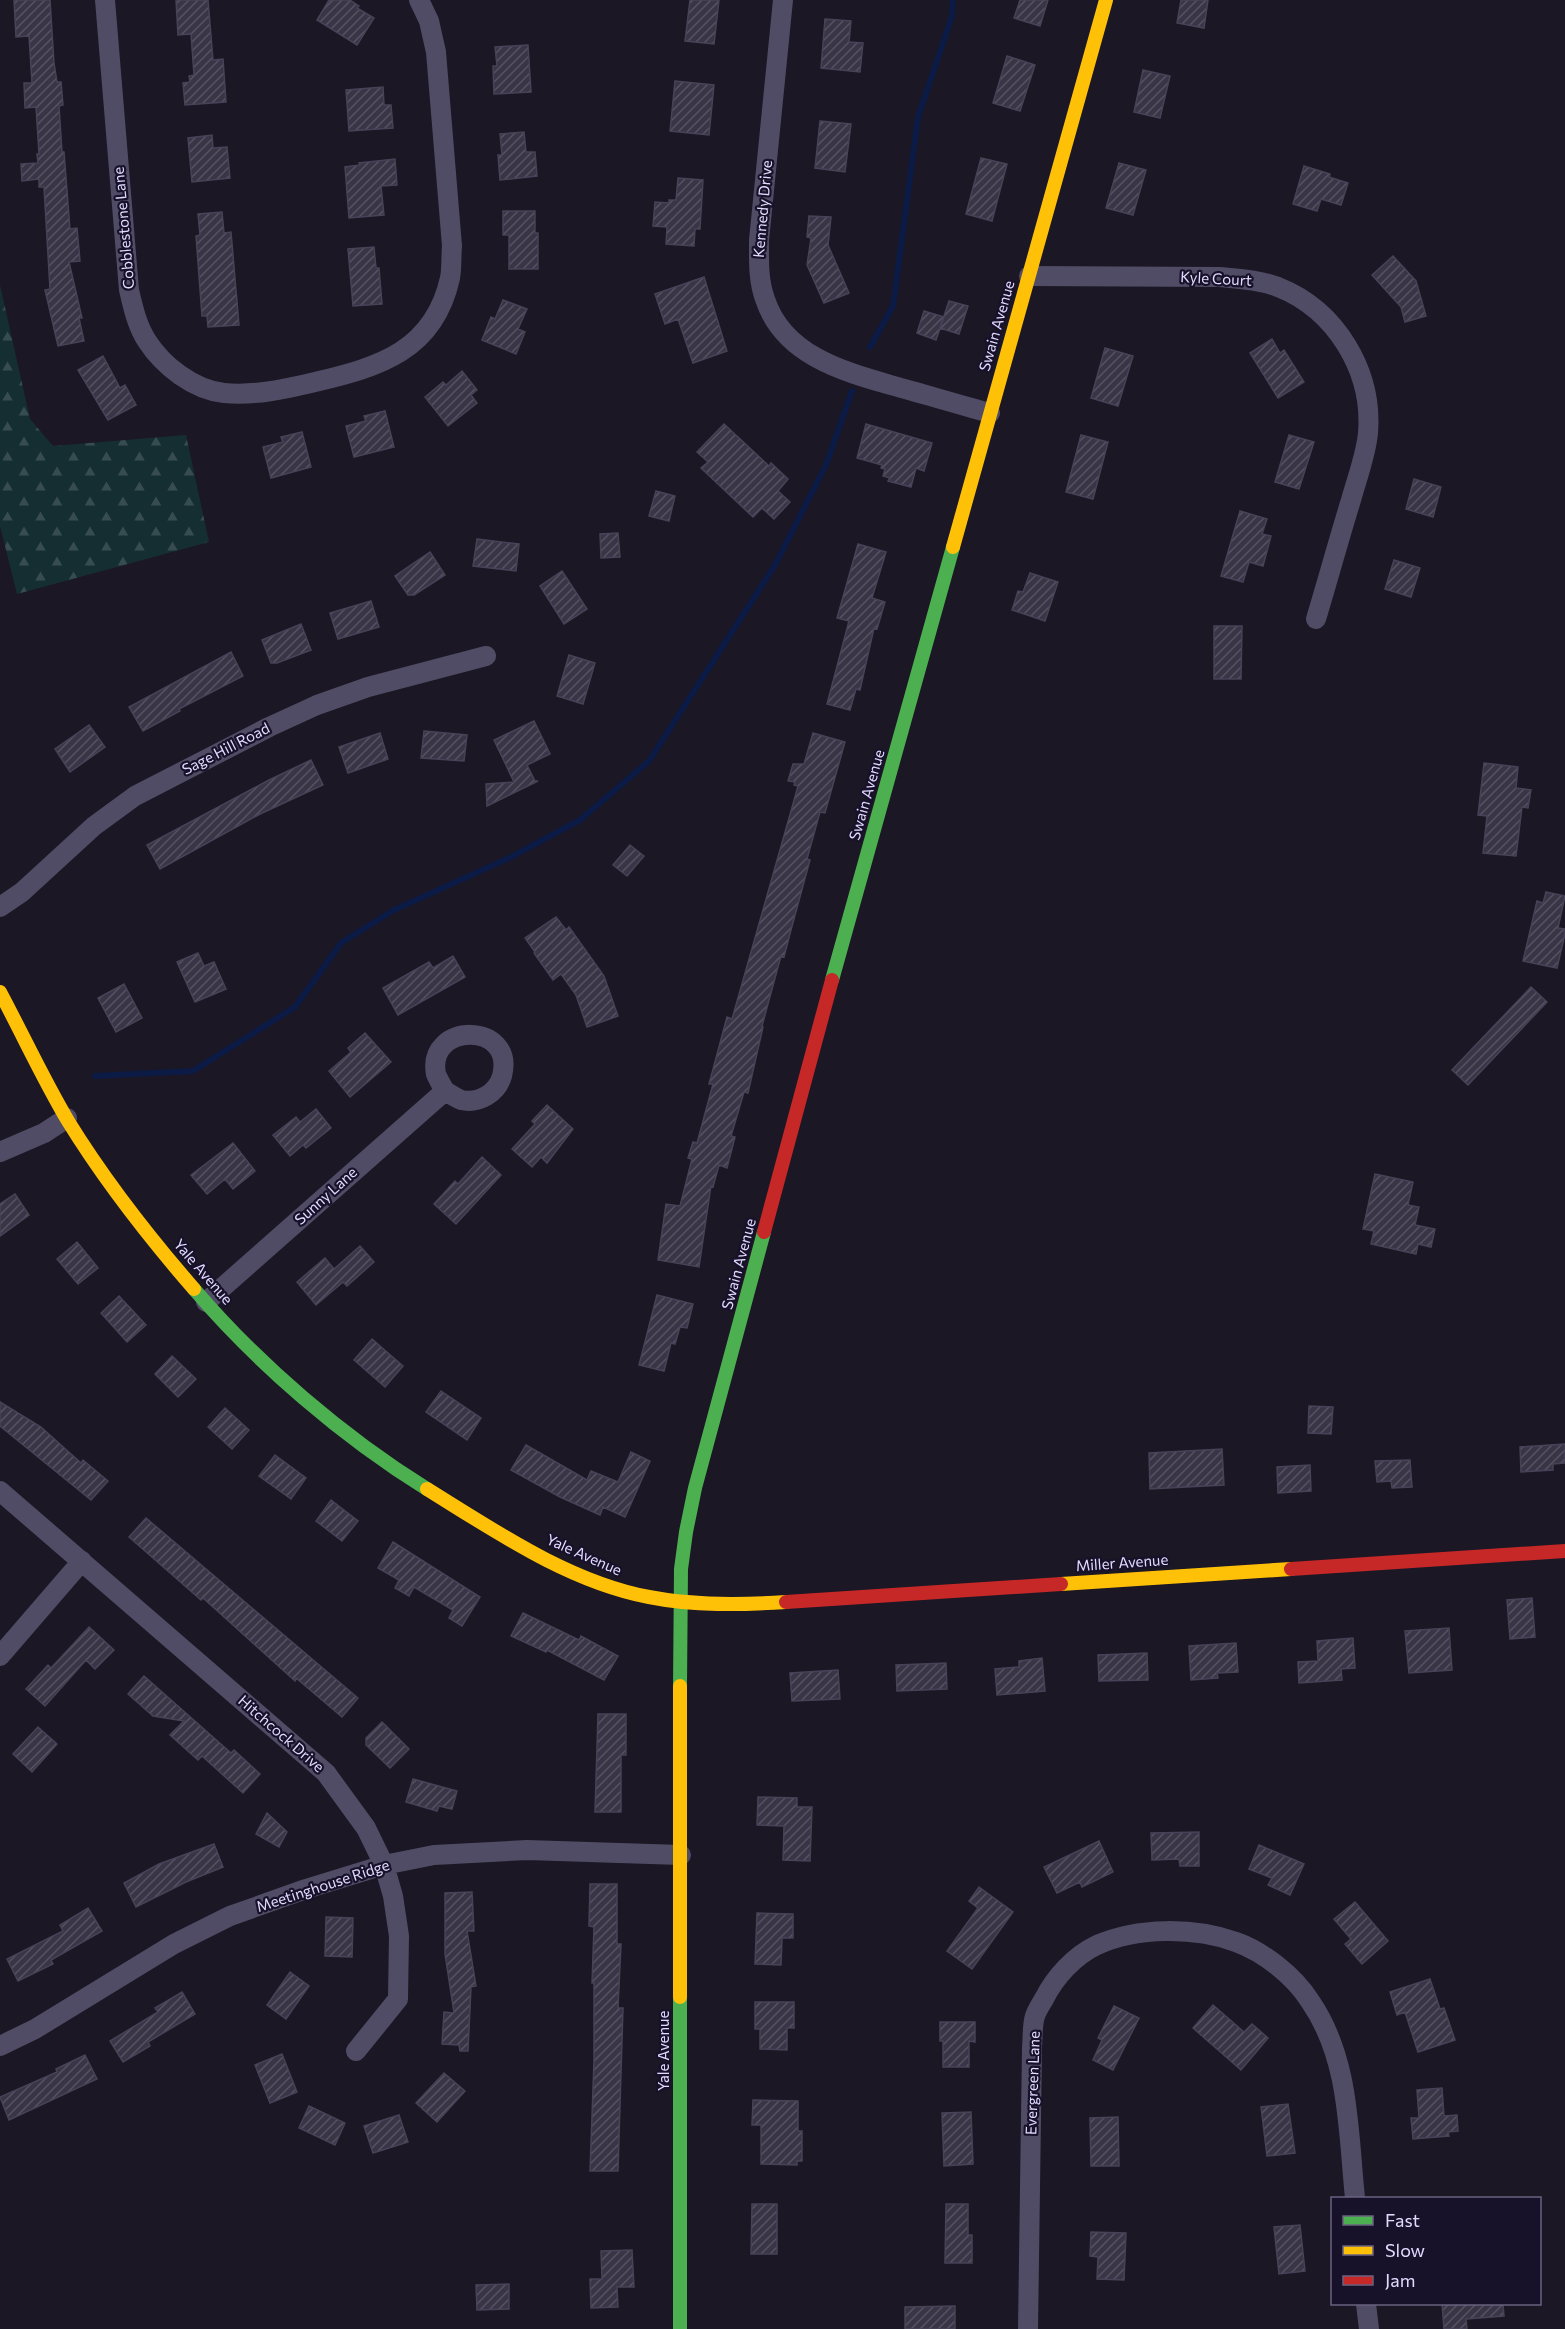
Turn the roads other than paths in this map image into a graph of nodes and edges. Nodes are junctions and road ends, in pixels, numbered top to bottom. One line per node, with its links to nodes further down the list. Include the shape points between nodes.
1 (105, 0): 2 (street, Cobblestone Lane, via 129,290 135,315 146,340 178,374 200,387 224,393 275,392 360,372 410,346 428,327 442,303 450,277 452,246 436,52)
2 (419, 0)
3 (783, 0): 6 (street, Kennedy Drive, via 759,240 765,300 777,324 820,361 846,372)
4 (1106, 0): 5 (street, Swain Avenue)
5 (1029, 276): 6 (street, Swain Avenue); 7 (street, Kyle Court, via 1251,280 1278,287 1306,302 1330,322 1348,346 1361,375 1368,405 1368,434)
6 (990, 413): 18 (street, Swain Avenue, via 824,1008 696,1488 682,1559)
7 (1316, 619)
8 (486, 656): 9 (street, Sage Hill Road, via 368,687 317,705 145,790 113,810)
9 (0, 907)
10 (0, 992): 12 (street, Yale Avenue)
11 (445, 1091): 14 (street, Sunny Lane)
12 (67, 1118): 13 (street); 14 (street, Yale Avenue, via 134,1215)
13 (0, 1152)
14 (206, 1302): 18 (street, Yale Avenue, via 253,1351 345,1432 456,1508 601,1582 642,1596)
15 (0, 1491): 17 (street, Hitchcock Drive)
16 (1565, 1551): 18 (street, Miller Avenue, via 802,1601 723,1605)
17 (82, 1561): 19 (street); 21 (street, Hitchcock Drive, via 326,1773 366,1828)
18 (681, 1602): 20 (street, Yale Avenue)
19 (0, 1656)
20 (681, 1855): 21 (street, Meetinghouse Ridge, via 527,1850 434,1855); 26 (street, Yale Avenue)
21 (384, 1865): 22 (street, Meetinghouse Ridge, via 230,1916 174,1944 35,2029); 23 (street, Hitchcock Drive, via 399,1936 398,1999)
22 (0, 2046)
23 (356, 2051)
24 (1355, 2197): 27 (street, Evergreen Lane, via 1344,2085 1336,2053 1326,2026 1291,1977 1237,1942 1203,1934 1166,1931 1130,1935 1097,1946 1070,1963 1049,1988 1035,2015)
25 (1366, 2305): 28 (street)
26 (680, 2329)
27 (1028, 2329)
28 (1369, 2329)

